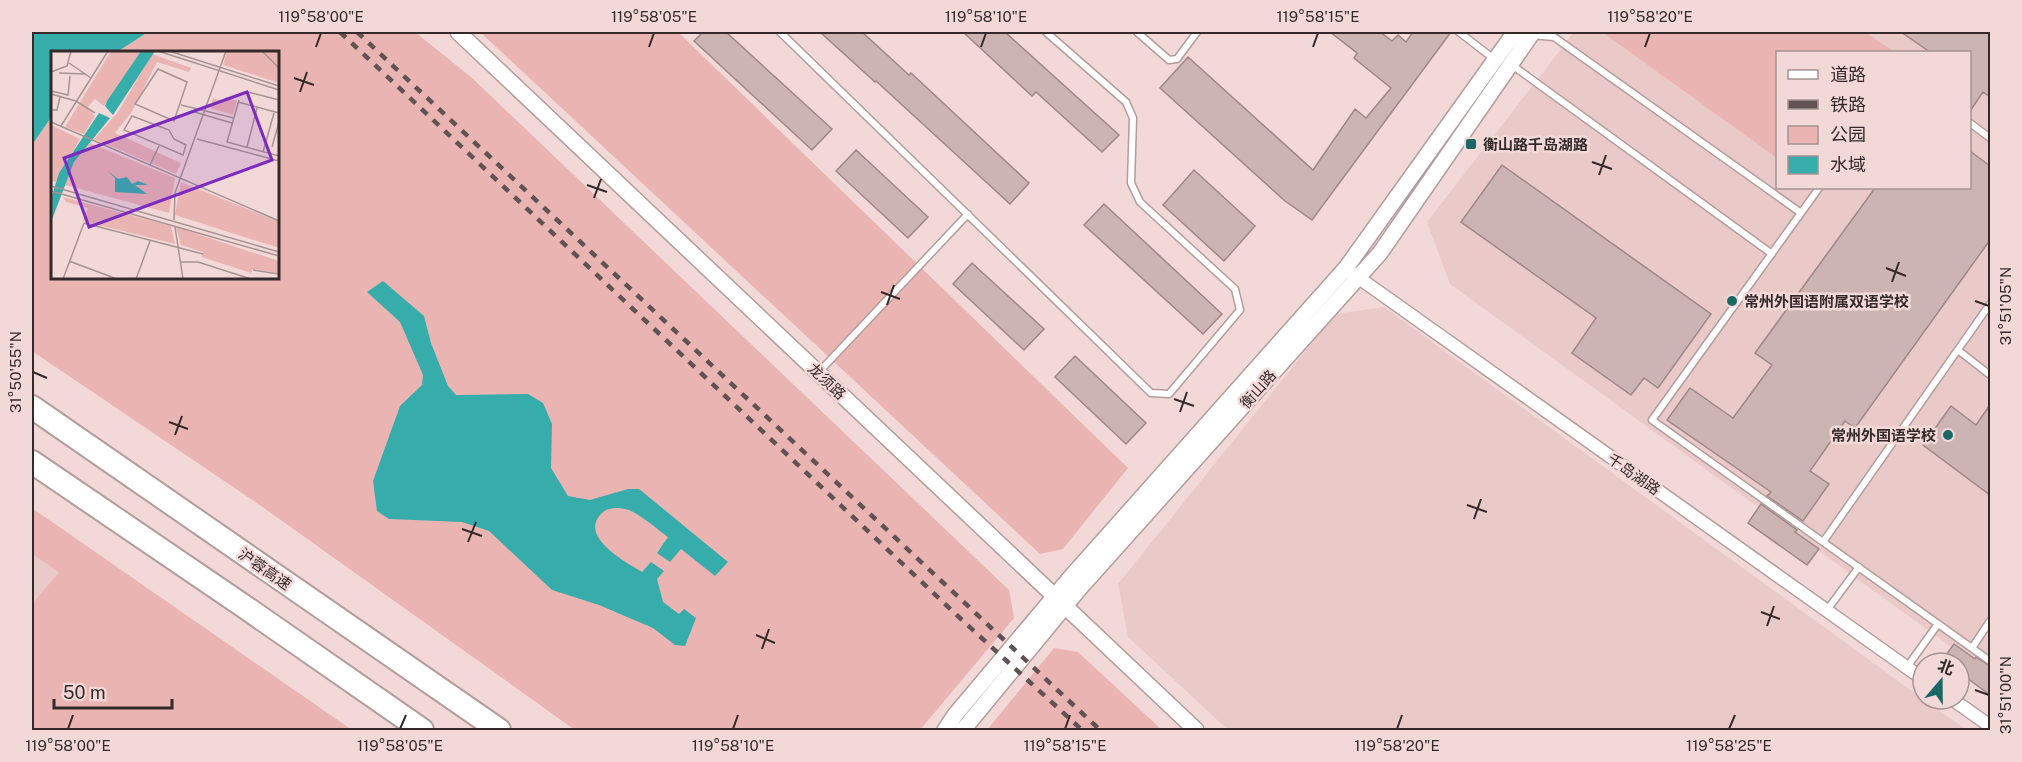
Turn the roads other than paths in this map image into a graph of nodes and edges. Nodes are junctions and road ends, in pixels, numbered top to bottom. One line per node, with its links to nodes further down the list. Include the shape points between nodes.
1 (458, 32): 19 (street, 龙须路)
2 (780, 32): 14 (lane)
3 (1046, 32): 14 (lane, via 1126,102 1133,118 1131,183 1140,202 1235,289 1240,310 1169,394 1151,393)
4 (1137, 32): 5 (lane, via 1169,60 1177,59)
5 (1197, 32)
6 (1459, 32): 8 (lane)
7 (1521, 32): 8 (street, 衡山路); 9 (street, 衡山路); 13 (lane, via 1554,37)
8 (1494, 59): 9 (lane); 16 (street, 衡山路)
9 (1510, 63): 15 (lane); 16 (street, 衡山路, via 1380,253)
10 (1971, 124): 11 (lane)
11 (1990, 138)
12 (1818, 189): 13 (lane)
13 (1801, 213): 15 (lane)
14 (968, 214): 19 (lane)
15 (1772, 254): 23 (lane, via 1652,420)
16 (1352, 273): 25 (street, 衡山路); 26 (street, 千岛湖路)
17 (1990, 304): 18 (lane)
18 (1958, 350): 20 (lane); 23 (lane)
19 (818, 373): 25 (street, 龙须路)
20 (1990, 375)
21 (32, 407): 36 (highway, 沪蓉高速)
22 (32, 462): 35 (highway)
23 (1823, 542): 24 (lane)
24 (1859, 567): 26 (lane); 28 (lane)
25 (1059, 601): 37 (street, 衡山路); 38 (street, 衡山路); 39 (street, 龙须路)
26 (1827, 610): 31 (street, 千岛湖路)
27 (1990, 621): 29 (lane)
28 (1938, 624): 29 (lane); 31 (lane)
29 (1972, 648): 30 (lane)
30 (1990, 661)
31 (1907, 668): 32 (street, 千岛湖路)
32 (1911, 671)
33 (1969, 711): 34 (street)
34 (1990, 726)
35 (422, 730)
36 (499, 730)
37 (945, 730)
38 (963, 730)
39 (1196, 730)

